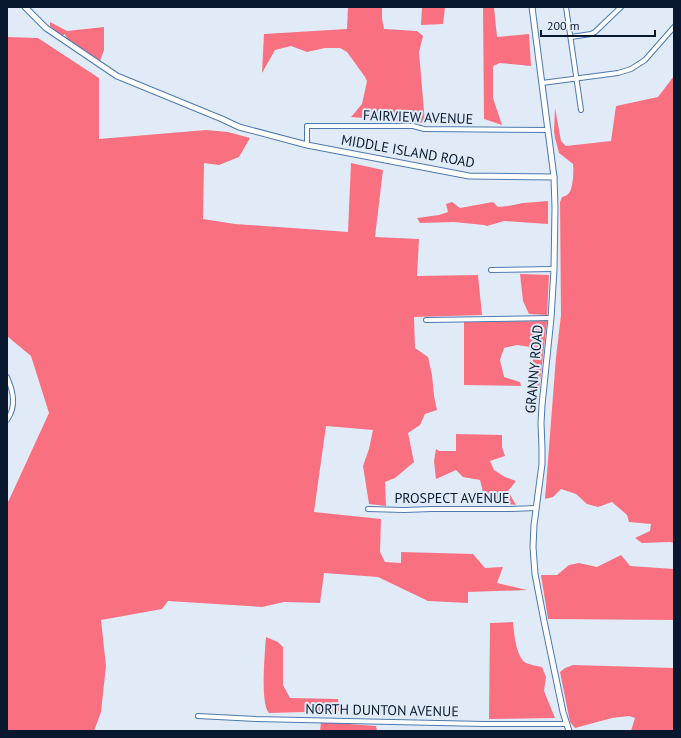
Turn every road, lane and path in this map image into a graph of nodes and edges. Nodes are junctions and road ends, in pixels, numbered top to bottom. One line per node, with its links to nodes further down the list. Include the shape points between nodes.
1 (25, 7): 11 (street, MIDDLE ISLAND ROAD, via 46,28 117,76 238,127)
2 (532, 7): 8 (street, GRANNY ROAD)
3 (566, 7): 6 (street)
4 (621, 7): 6 (street, via 595,32)
5 (674, 27): 7 (street, via 645,60 631,69)
6 (571, 37): 7 (street)
7 (577, 79): 8 (street); 9 (street)
8 (542, 83): 10 (street, GRANNY ROAD)
9 (581, 110)
10 (548, 130): 11 (street, FAIRVIEW AVENUE, via 307,126); 12 (street, GRANNY ROAD)
11 (307, 145): 12 (street, MIDDLE ISLAND ROAD, via 469,176)
12 (554, 177): 13 (street, GRANNY ROAD)
13 (554, 269): 14 (street); 15 (street, GRANNY ROAD)
14 (491, 270)
15 (551, 318): 16 (street); 19 (street, GRANNY ROAD, via 541,411 542,464)
16 (426, 320)
17 (7, 377): 18 (street, via 14,404)
18 (7, 420)
19 (536, 508): 20 (street, PROSPECT AVENUE); 22 (street, GRANNY ROAD, via 533,547 535,574)
20 (368, 509)
21 (198, 716): 22 (street, NORTH DUNTON AVENUE)
22 (566, 724): 23 (street, GRANNY ROAD)
23 (569, 731)

